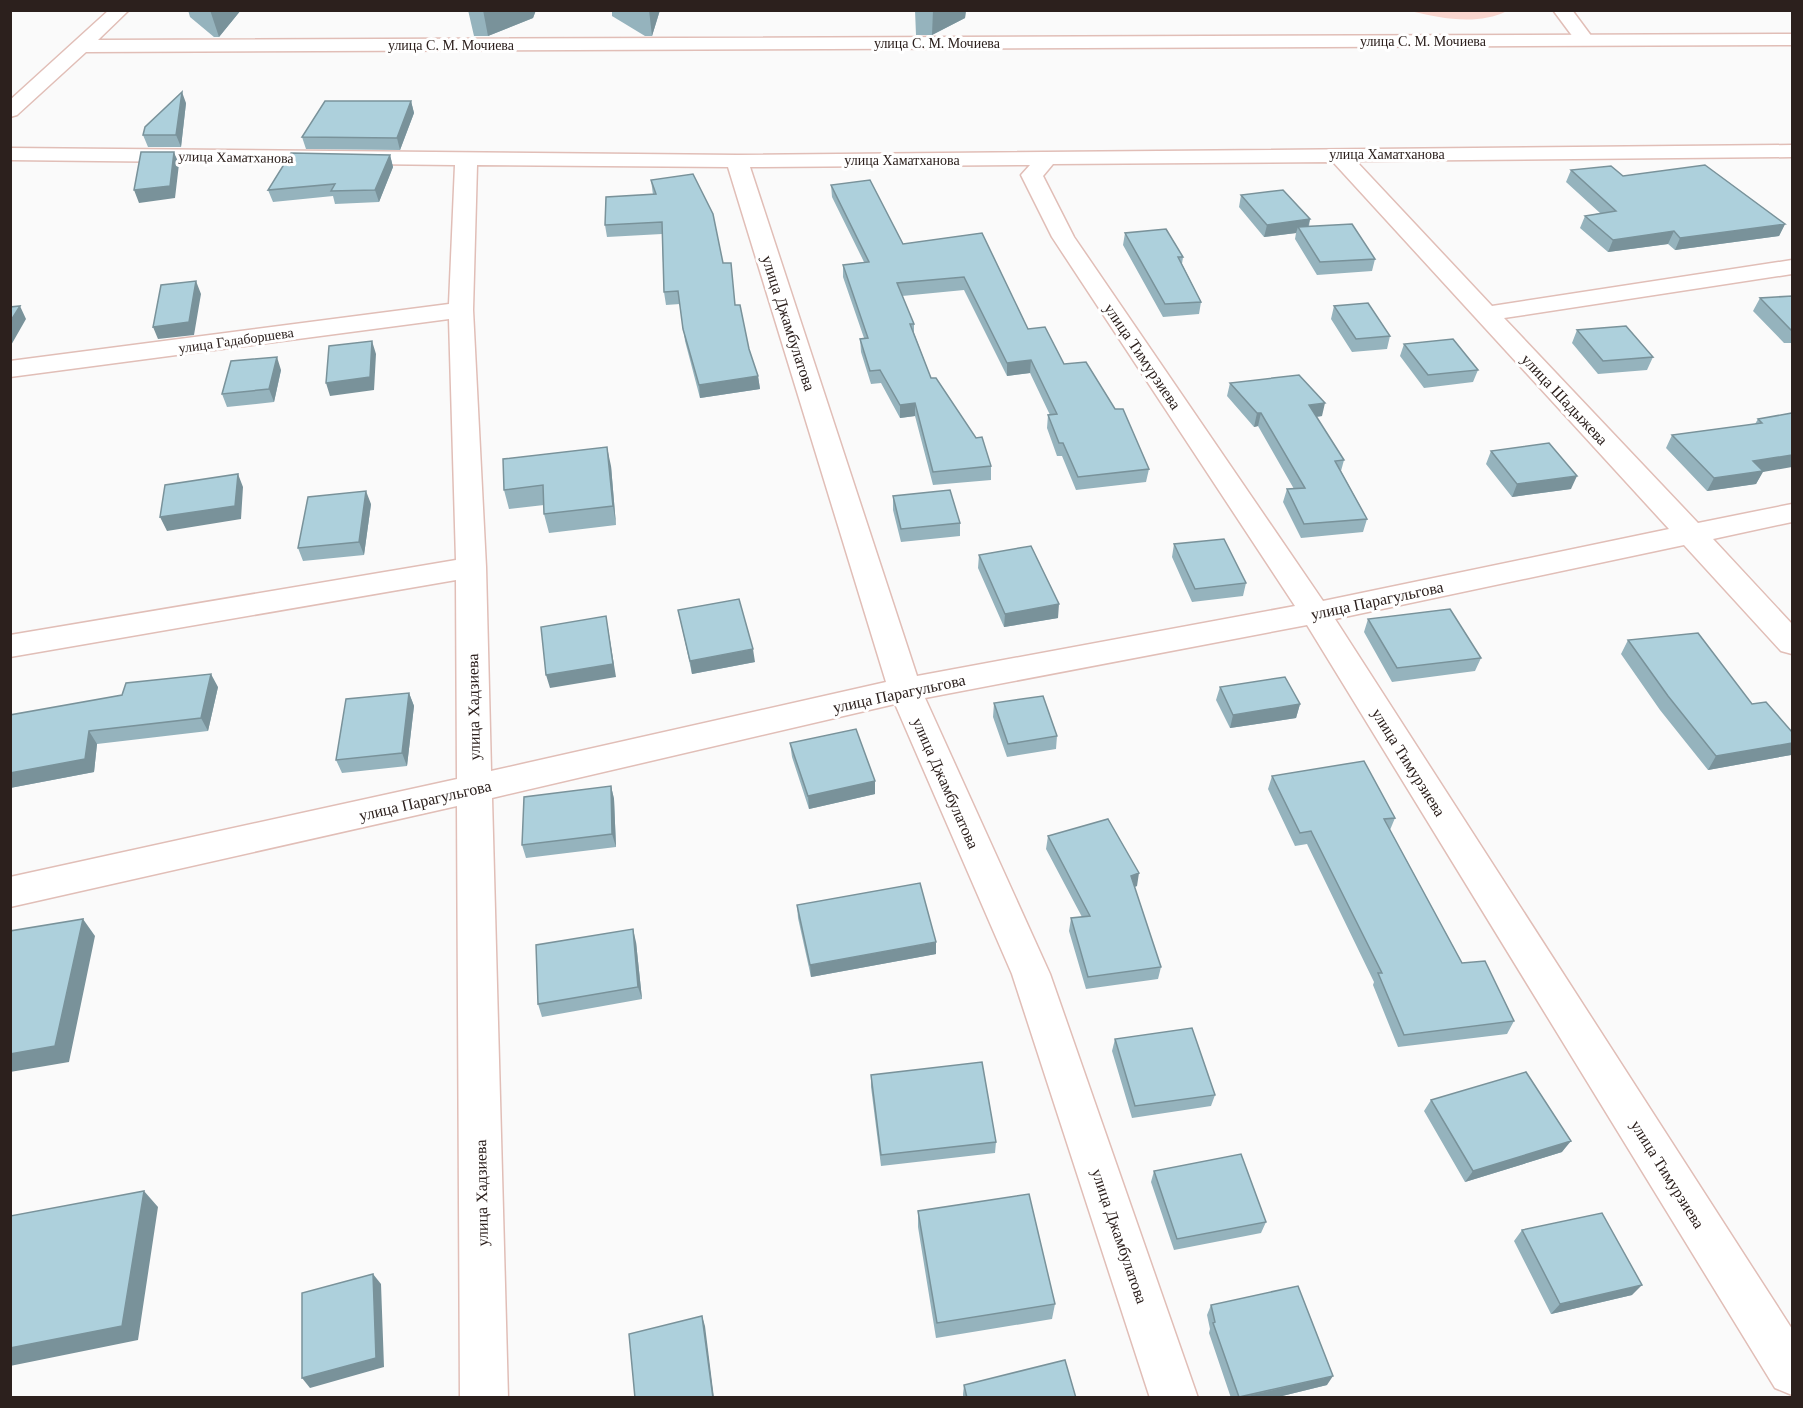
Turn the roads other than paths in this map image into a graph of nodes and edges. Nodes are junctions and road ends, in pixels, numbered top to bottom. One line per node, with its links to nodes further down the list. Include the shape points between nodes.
1 (120, 10): 5 (street)
2 (1562, 10): 4 (street)
3 (1792, 40): 4 (street, улица С. М. Мочиева)
4 (1586, 41): 5 (street, улица С. М. Мочиева)
5 (81, 46): 6 (street)
6 (10, 111)
7 (1792, 151): 9 (street, улица Хаматханова)
8 (10, 154): 10 (street, улица Хаматханова)
9 (1338, 155): 11 (street, улица Хаматханова); 15 (street, улица Шадыжева)
10 (466, 160): 12 (street, улица Хаматханова); 14 (street, улица Хадзиева)
11 (1046, 160): 12 (street, улица Хаматханова); 20 (street, улица Тимурзиева, via 1032,175 1063,237)
12 (737, 161): 23 (street, улица Джамбулатова)
13 (1792, 267): 15 (street)
14 (461, 310): 16 (street, улица Гадаборшева); 19 (street, улица Хадзиева)
15 (1485, 314): 18 (street, улица Шадыжева)
16 (10, 369)
17 (1792, 513): 18 (street, улица Парагульгова)
18 (1691, 534): 20 (street, улица Парагульгова); 21 (street, улица Шадыжева)
19 (471, 567): 22 (street); 24 (street, улица Хадзиева)
20 (1315, 613): 23 (street, улица Парагульгова); 26 (street, улица Тимурзиева)
21 (1792, 643)
22 (10, 646)
23 (905, 690): 24 (street, улица Парагульгова); 28 (street, улица Джамбулатова, via 1031,974)
24 (475, 788): 25 (street, улица Парагульгова); 27 (street, улица Хадзиева)
25 (10, 892)
26 (1792, 1371)
27 (483, 1398)
28 (1174, 1398)

